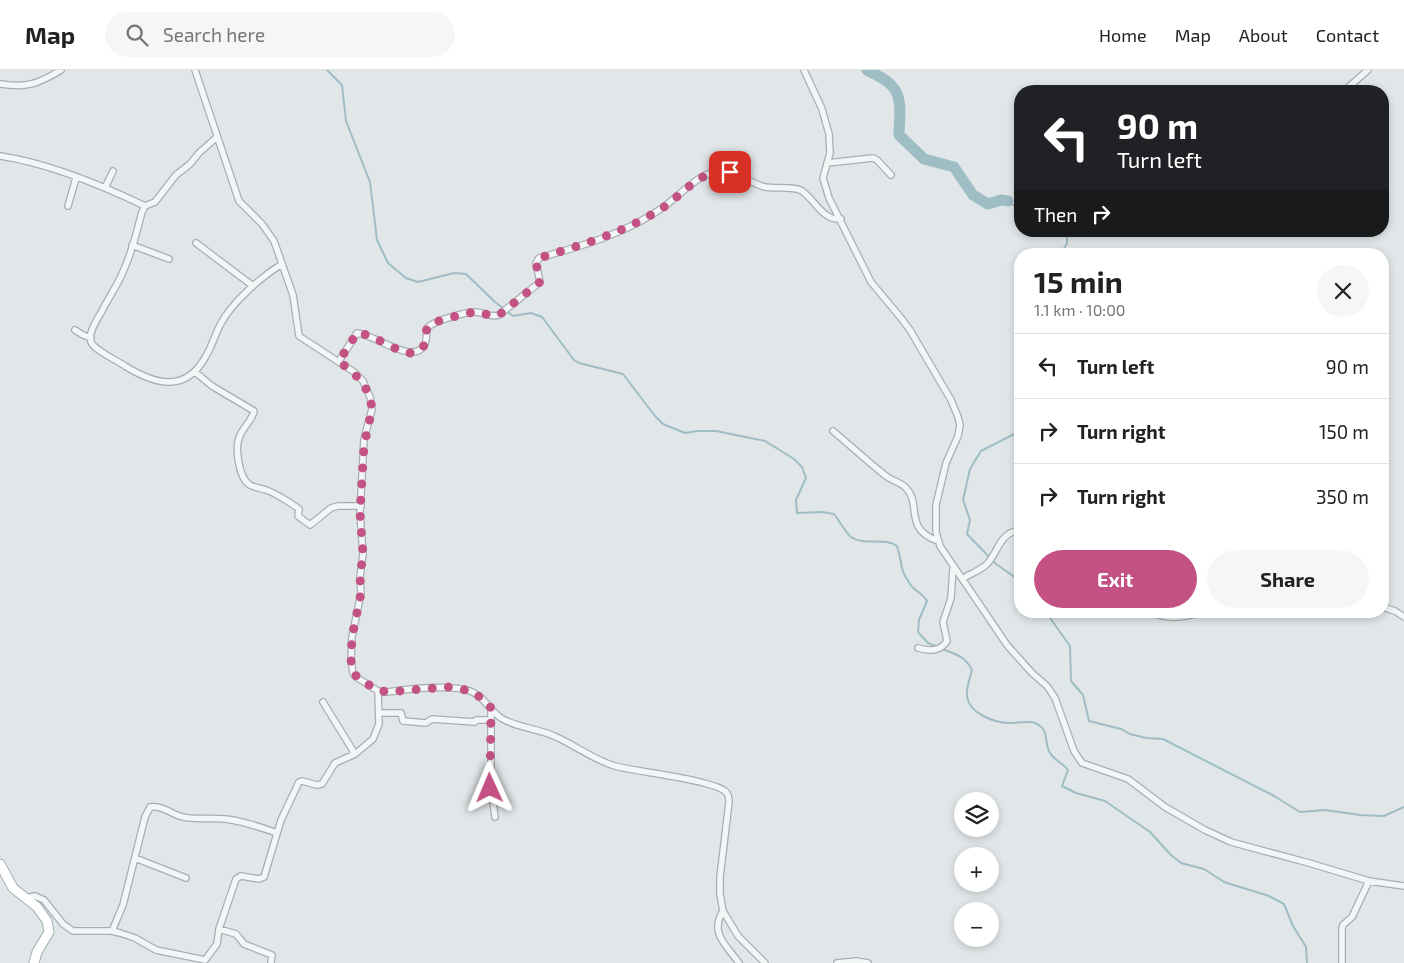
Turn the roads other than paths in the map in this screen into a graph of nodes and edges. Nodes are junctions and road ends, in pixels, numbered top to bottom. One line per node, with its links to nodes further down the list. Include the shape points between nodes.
1 (61, 70): 5 (street, via 31,85)
2 (195, 70): 7 (street)
3 (804, 70): 9 (street, via 826,122 830,144)
4 (1368, 70): 6 (street)
5 (0, 84)
6 (1351, 85)
7 (218, 137): 15 (street, via 176,174 155,202); 20 (street, via 239,201 267,230)
8 (0, 156): 12 (street)
9 (827, 163): 11 (street, via 873,158); 16 (street, via 823,176 825,188)
10 (112, 171): 13 (street)
11 (891, 175)
12 (76, 178): 13 (street); 14 (street)
13 (105, 188): 15 (street)
14 (68, 206)
15 (146, 206): 18 (street)
16 (841, 219): 24 (street, via 827,215 801,190 764,186 730,172 711,172 664,206 619,232 539,258 536,263 540,282 501,314 473,312 431,324 426,330 425,344 414,353 357,333); 29 (street, via 871,282 910,330 958,417 958,436 946,463 936,505)
17 (196, 243): 21 (street)
18 (132, 245): 19 (street); 23 (street, via 126,266 94,326)
19 (169, 260)
20 (282, 264): 21 (street); 24 (street, via 293,295 299,336)
21 (253, 286): 25 (street, via 221,323 206,356)
22 (75, 330): 23 (street)
23 (91, 338): 25 (street, via 92,344 105,354 155,380 178,381)
24 (339, 361): 27 (street, via 362,381 371,403 371,417 364,440)
25 (194, 372): 27 (street, via 254,411 238,441 240,468 249,485 267,490 300,509 298,516 310,525 331,508)
26 (832, 431): 29 (street, via 888,478 905,486 921,530)
27 (360, 506): 35 (street, via 361,593 352,637 351,668 356,677)
28 (1014, 531): 31 (street, via 1004,537 987,564)
29 (938, 541): 30 (street)
30 (954, 568): 31 (street); 34 (street, via 943,622 947,641 936,650)
31 (962, 579): 46 (street, via 1007,645 1055,698 1074,751 1084,764 1128,779 1165,807 1231,842)
32 (1389, 610): 33 (street)
33 (1404, 617)
34 (918, 648)
35 (378, 690): 37 (street, via 457,688 474,693); 38 (street)
36 (323, 702): 40 (street)
37 (491, 708): 39 (street); 49 (street, via 508,722 552,735 613,765 711,785 727,792 729,802 720,878)
38 (379, 713): 39 (street, via 401,713 403,721 426,723 432,719); 40 (street, via 373,739)
39 (491, 720): 41 (street, via 490,788)
40 (355, 754): 42 (street, via 335,763 322,784 299,782)
41 (495, 817)
42 (277, 833): 43 (street, via 226,819 197,820 153,806 148,810); 50 (street, via 264,877 237,878)
43 (135, 858): 45 (street); 51 (street)
44 (0, 864): 48 (main road, via 12,888)
45 (186, 878)
46 (1369, 882): 47 (street); 58 (street, via 1342,929)
47 (1404, 886)
48 (26, 898): 51 (street, via 35,896 44,900 63,924 73,931); 52 (main road, via 43,915 49,927)
49 (722, 911): 54 (street, via 717,923 718,932); 55 (street, via 738,936)
50 (219, 929): 51 (street, via 217,944 205,960 156,950 135,938); 53 (street, via 236,934 244,944 271,955)
51 (112, 931)
52 (34, 963)
53 (271, 963)
54 (739, 963)
55 (765, 963)
56 (837, 963): 57 (street)
57 (868, 963)
58 (1342, 963)

